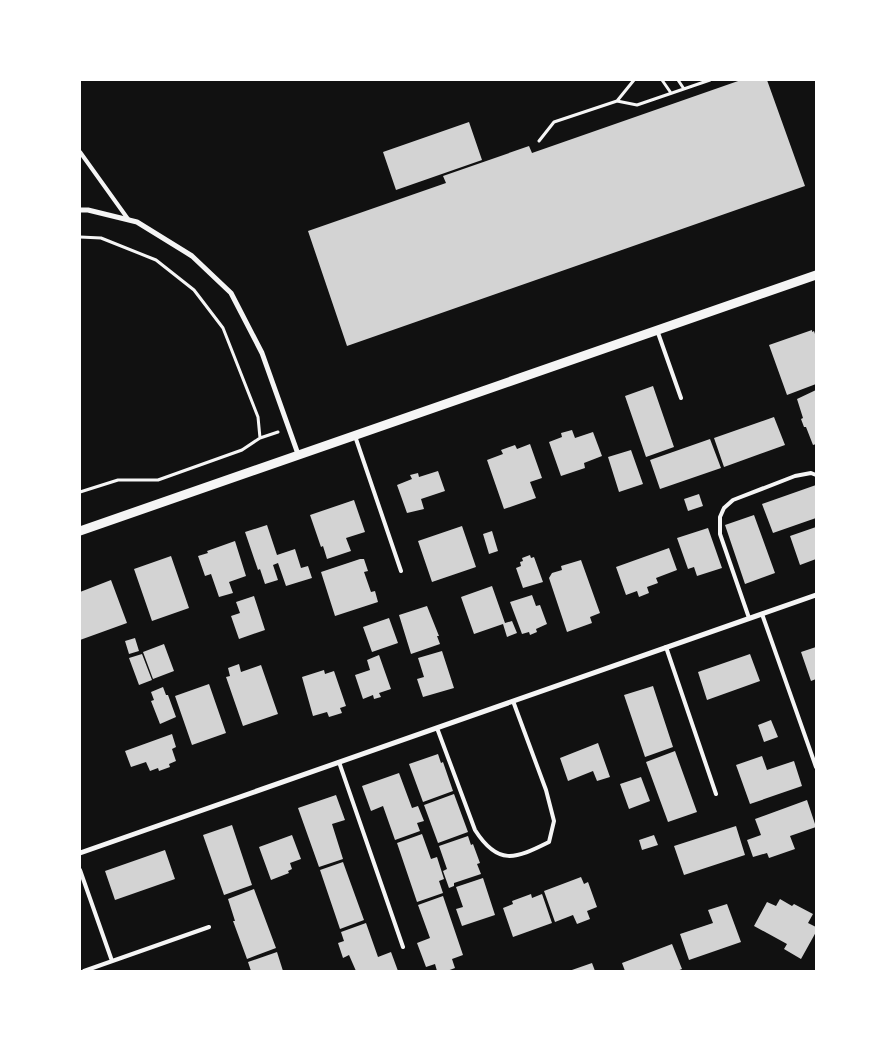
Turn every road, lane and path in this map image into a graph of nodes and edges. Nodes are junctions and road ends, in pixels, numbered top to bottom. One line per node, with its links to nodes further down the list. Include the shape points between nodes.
1 (634, 80): 7 (path)
2 (662, 80): 6 (path)
3 (678, 80): 5 (path)
4 (710, 80): 5 (path)
5 (684, 89): 6 (path)
6 (671, 93): 7 (path, via 636,105)
7 (617, 101): 8 (path, via 554,122)
8 (539, 141)
9 (80, 152): 11 (lane)
10 (80, 210): 11 (street)
11 (128, 220): 17 (street, via 137,222 192,256 230,293 262,353)
12 (80, 237): 19 (path, via 102,238 156,260 194,290 223,328 258,417 260,438 242,450 158,480 118,480)
13 (816, 275): 14 (street)
14 (657, 330): 15 (lane); 16 (street)
15 (681, 398)
16 (354, 435): 17 (street); 21 (lane)
17 (298, 454): 20 (street)
18 (816, 475): 24 (lane, via 795,476 733,500 724,508 720,517 720,534)
19 (80, 492)
20 (80, 531)
21 (401, 571)
22 (816, 595): 23 (street)
23 (762, 614): 24 (street); 29 (lane)
24 (749, 618): 25 (street)
25 (666, 648): 26 (street); 30 (lane)
26 (513, 701): 27 (street); 27 (lane, via 554,821 549,842 528,852 516,856 499,855 484,843 475,830)
27 (437, 728): 28 (street)
28 (340, 762): 31 (street); 34 (lane)
29 (816, 767)
30 (716, 794)
31 (80, 854)
32 (80, 870): 35 (lane)
33 (209, 927): 35 (lane)
34 (403, 946)
35 (112, 961): 36 (lane)
36 (84, 971)

